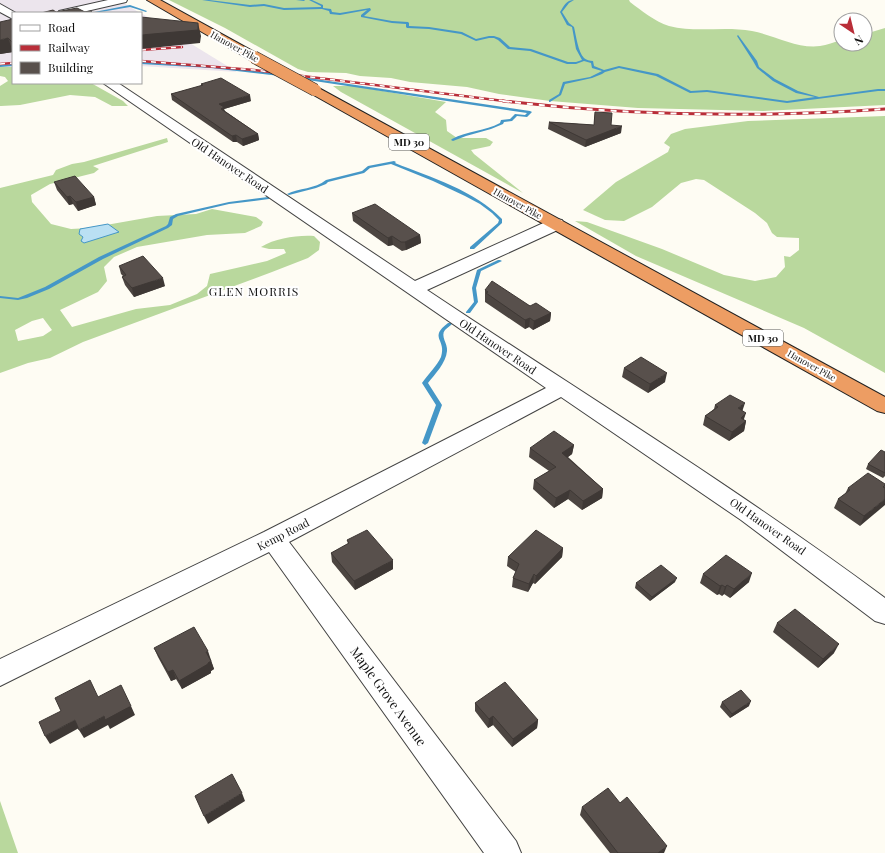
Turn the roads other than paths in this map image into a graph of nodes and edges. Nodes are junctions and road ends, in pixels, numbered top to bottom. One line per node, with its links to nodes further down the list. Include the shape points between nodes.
1 (122, 0): 4 (street)
2 (152, 0): 7 (highway, Hanover Pike / MD 30, bridge)
3 (0, 7): 5 (street)
4 (68, 12)
5 (12, 15)
6 (109, 84): 8 (street, Old Hanover Road)
7 (556, 224): 8 (street); 10 (highway, Hanover Pike / MD 30)
8 (413, 289): 9 (street, Old Hanover Road)
9 (562, 388): 11 (street, Kemp Road); 12 (street, Old Hanover Road, via 776,531)
10 (885, 406)
11 (273, 539): 13 (street, Kemp Road); 14 (street, Maple Grove Avenue)
12 (885, 613)
13 (0, 673)
14 (504, 853)

